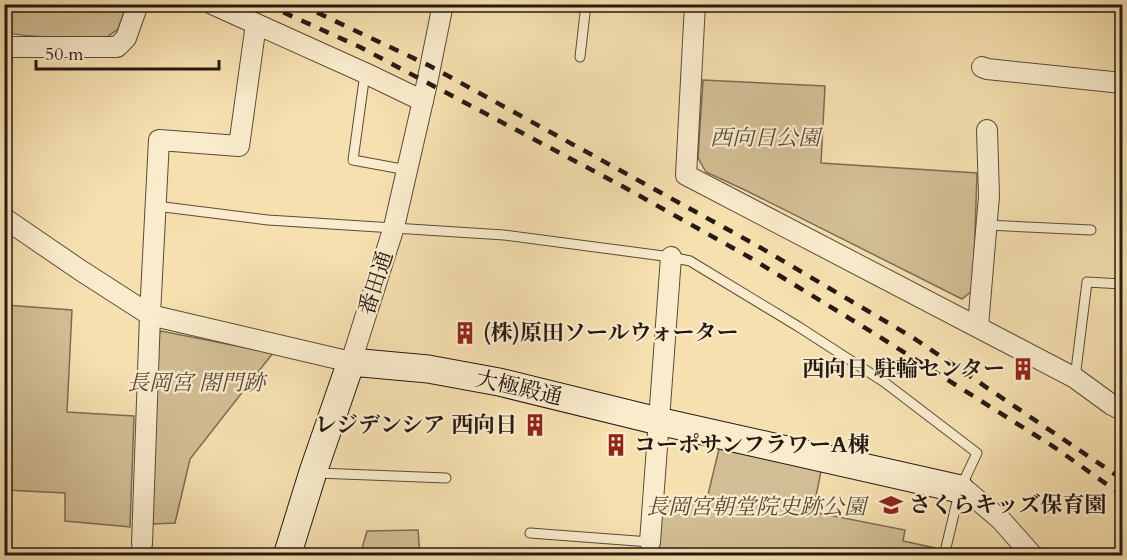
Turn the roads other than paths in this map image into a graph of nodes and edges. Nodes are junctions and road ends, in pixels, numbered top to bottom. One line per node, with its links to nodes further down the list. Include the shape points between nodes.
1 (138, 4): 7 (street, via 126,38 117,46)
2 (212, 4): 6 (street)
3 (443, 4): 12 (street, 番田通)
4 (586, 4): 8 (lane)
5 (695, 4): 25 (street, via 686,175)
6 (256, 24): 10 (street); 17 (street, via 239,146 159,140)
7 (6, 45): 13 (lane)
8 (580, 57)
9 (982, 67): 11 (street)
10 (365, 73): 12 (street); 16 (lane, via 353,160)
11 (1122, 83)
12 (423, 101): 16 (street, 番田通)
13 (4, 102)
14 (4, 117): 18 (lane)
15 (987, 130): 19 (street)
16 (407, 170): 20 (street, 番田通)
17 (156, 206): 20 (lane, via 268,220); 24 (street)
18 (4, 218): 24 (street, 大極殿通)
19 (986, 225): 21 (lane); 25 (street)
20 (394, 227): 22 (lane, via 504,235); 26 (street, 番田通)
21 (1091, 230)
22 (670, 257): 29 (street); 32 (lane, via 690,261 799,327 884,382 977,453)
23 (1122, 284): 27 (lane, via 1086,282)
24 (150, 315): 26 (street, 大極殿通); 35 (street)
25 (978, 326): 27 (street)
26 (351, 362): 29 (main road, 大極殿通, via 428,369 499,382); 30 (main road, 番田通)
27 (1075, 378): 28 (street)
28 (1122, 410)
29 (658, 421): 32 (main road, 大極殿通); 34 (street)
30 (313, 472): 31 (lane); 36 (main road, 番田通)
31 (446, 478)
32 (960, 489): 37 (lane); 38 (street, 大極殿通, via 1001,520)
33 (530, 533): 34 (lane)
34 (650, 542)
35 (142, 544)
36 (287, 555)
37 (944, 555)
38 (1033, 555)

